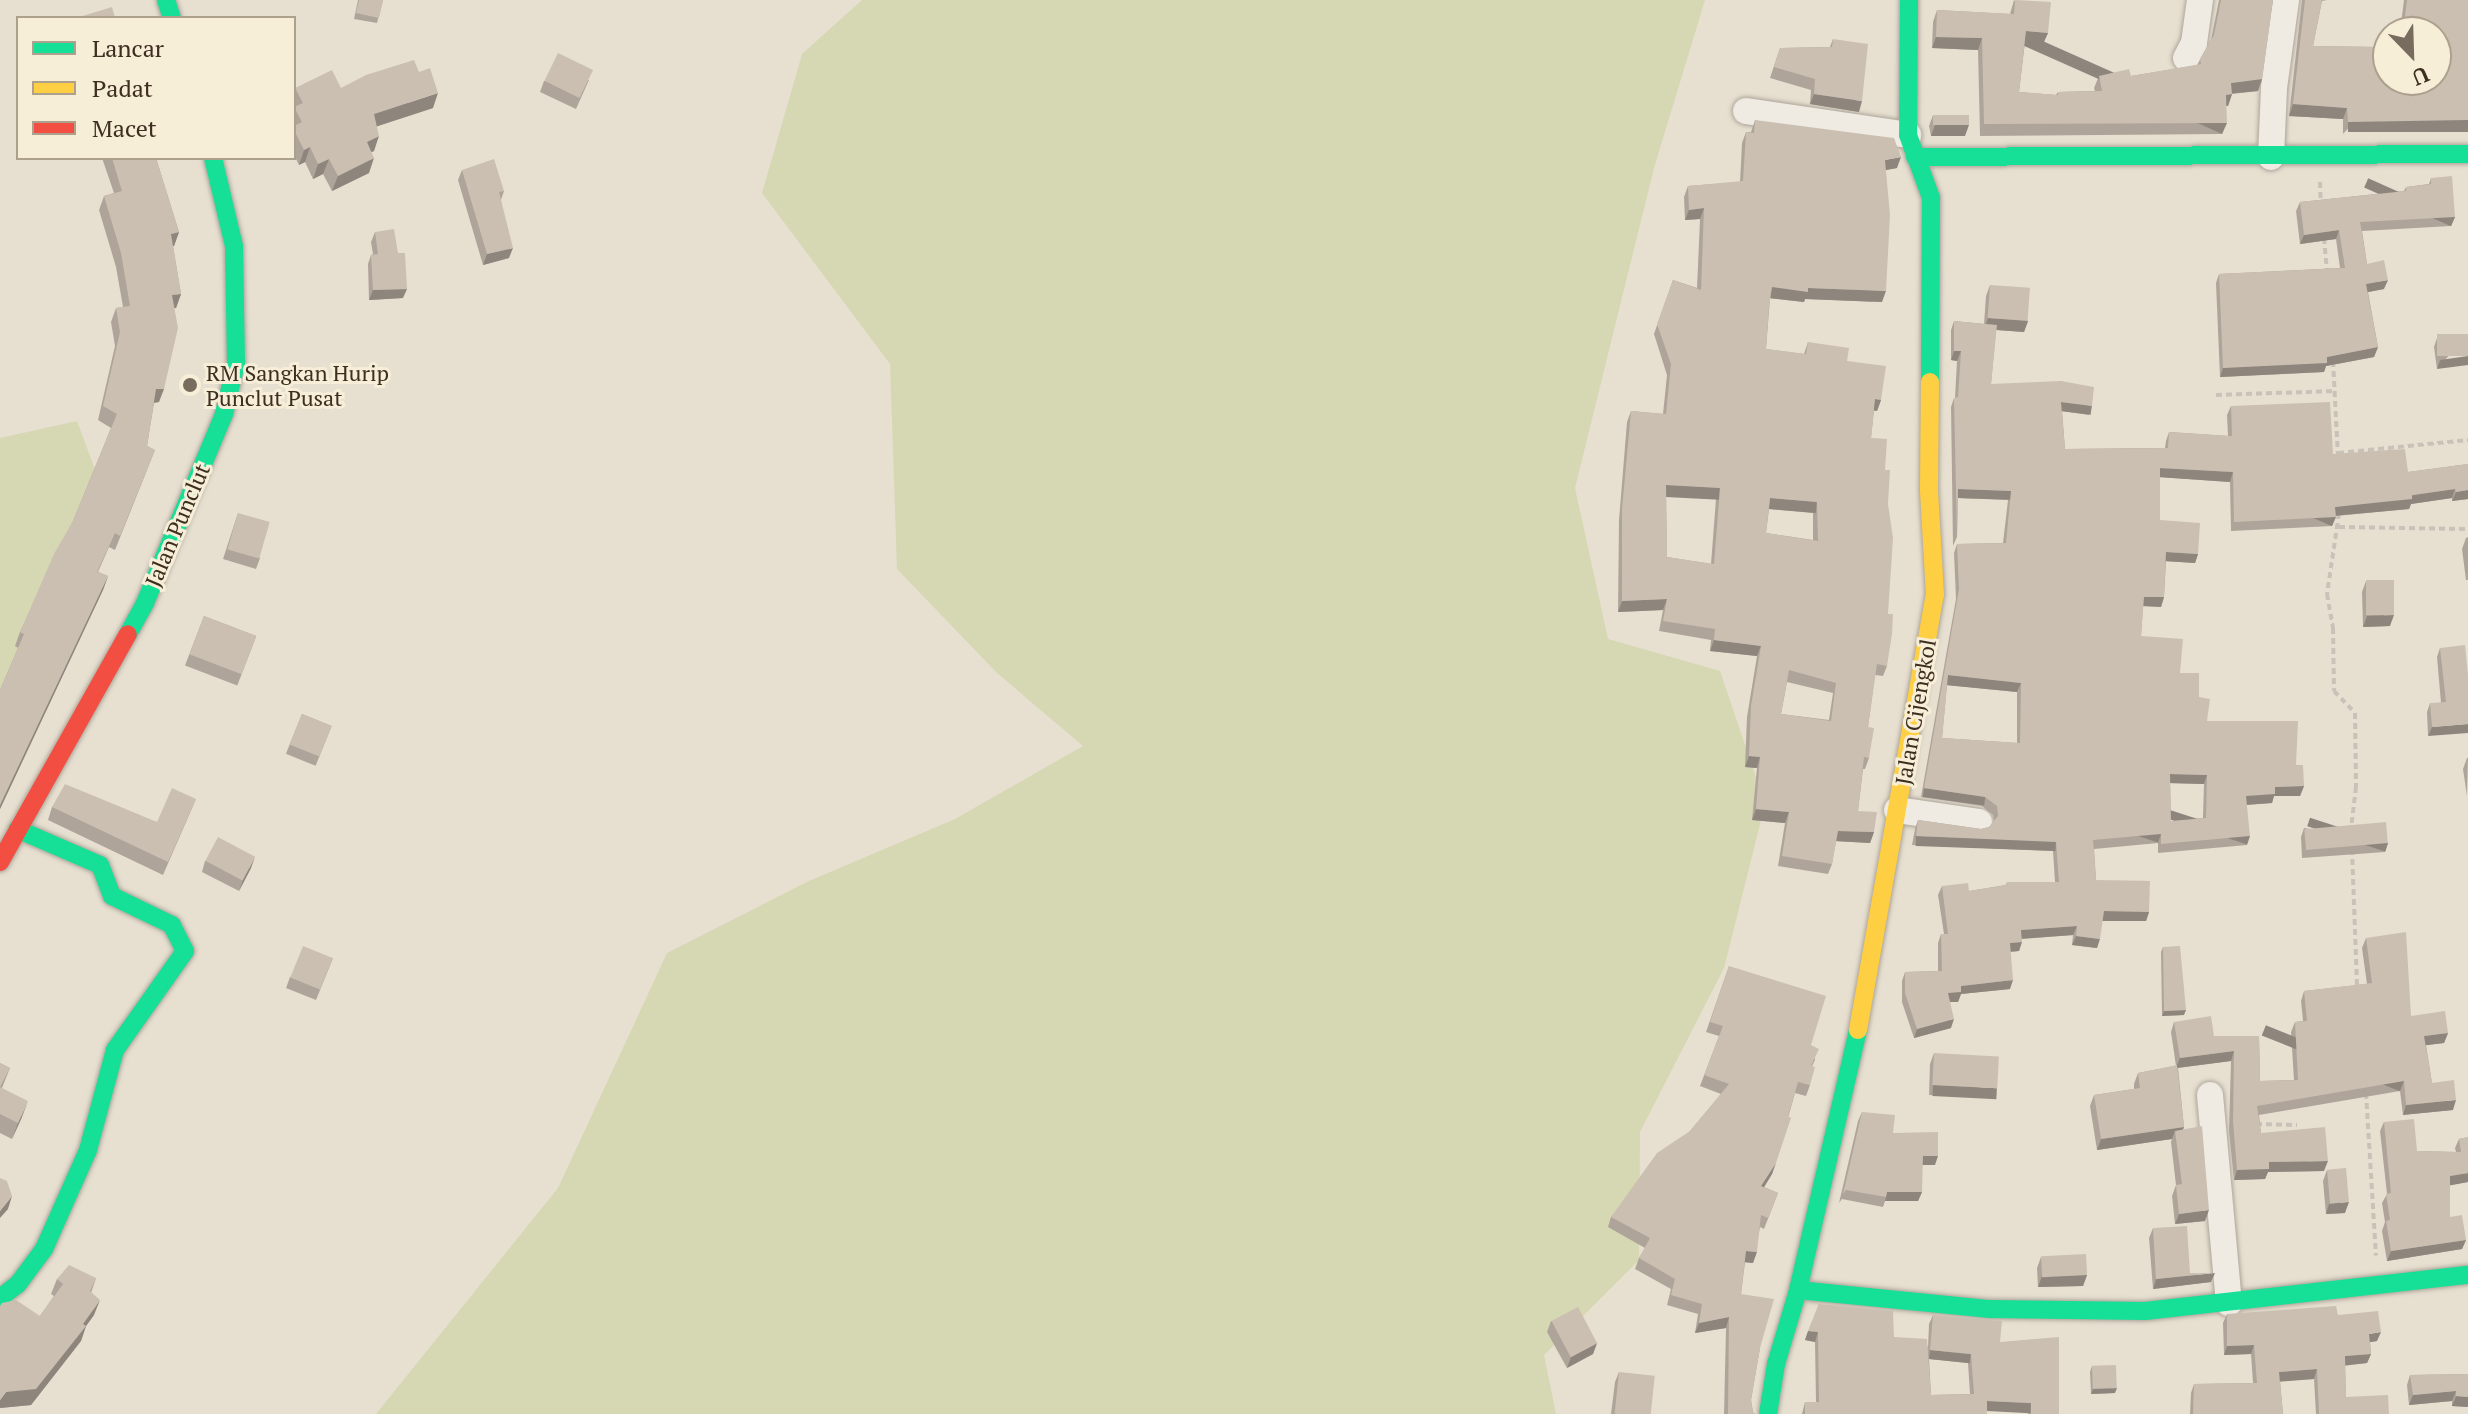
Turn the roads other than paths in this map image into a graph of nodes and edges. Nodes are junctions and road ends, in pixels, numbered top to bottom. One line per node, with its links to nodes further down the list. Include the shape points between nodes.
1 (1909, 0): 6 (street, Jalan Cijengkol)
2 (2200, 0): 4 (street, via 2194,43)
3 (2286, 0): 8 (street)
4 (2186, 58)
5 (1746, 111): 6 (street)
6 (1912, 146): 8 (street); 10 (street, Jalan Cijengkol, via 1931,198 1929,490 1935,595)
7 (2468, 154): 8 (street)
8 (2271, 157)
9 (213, 160): 12 (street, Jalan Punclut, via 234,246 236,363 224,414 145,603)
10 (1897, 810): 11 (street); 16 (street, Jalan Cijengkol, via 1861,1015)
11 (1979, 822)
12 (17, 829): 13 (street, Jalan Punclut); 17 (street, via 100,865 112,896 172,925 185,951 115,1050 88,1150 44,1249 18,1284)
13 (0, 862)
14 (2210, 1095): 18 (street)
15 (2468, 1275): 18 (street)
16 (1798, 1290): 18 (street, via 1990,1309 2145,1311); 19 (street, Jalan Cijengkol)
17 (0, 1298)
18 (2229, 1303)
19 (1768, 1414)

